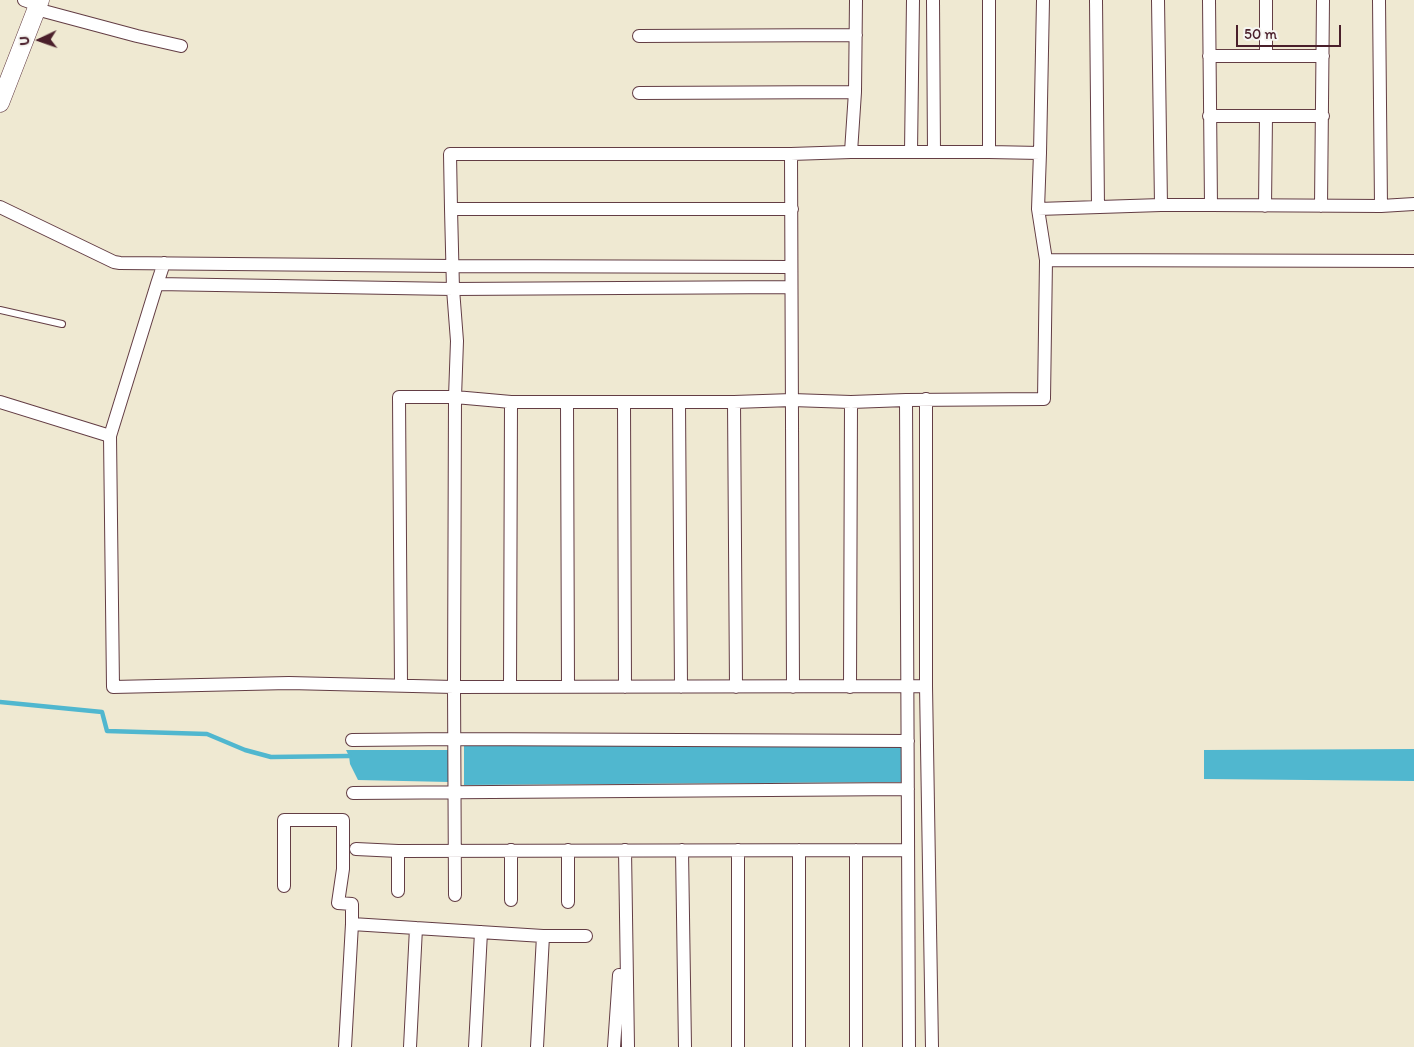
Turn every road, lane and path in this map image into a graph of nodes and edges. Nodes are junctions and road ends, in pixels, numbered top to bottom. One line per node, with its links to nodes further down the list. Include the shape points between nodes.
1 (856, 0): 13 (street)
2 (913, 0): 26 (street)
3 (934, 0): 27 (street)
4 (989, 0): 28 (street)
5 (1043, 0): 29 (street)
6 (1096, 0): 38 (street)
7 (1158, 0): 31 (street)
8 (1209, 0): 16 (street)
9 (1266, 0): 17 (street)
10 (1323, 0): 18 (street)
11 (1379, 0): 36 (street)
12 (35, 4): 15 (street, via 137,36); 21 (street)
13 (856, 35): 14 (street); 19 (street)
14 (639, 36)
15 (181, 46)
16 (1209, 56): 17 (street); 22 (street)
17 (1266, 56): 18 (street)
18 (1323, 56): 24 (street)
19 (855, 92): 20 (street); 25 (street)
20 (638, 93)
21 (0, 103)
22 (1209, 116): 23 (street); 33 (street)
23 (1266, 116): 24 (street); 34 (street)
24 (1323, 116): 35 (street)
25 (851, 152): 26 (street); 30 (street)
26 (911, 152): 27 (street)
27 (934, 152): 28 (street)
28 (989, 152): 29 (street)
29 (1040, 153): 40 (street)
30 (791, 154): 39 (street, via 450,154); 41 (street)
31 (1161, 204): 33 (street); 38 (street)
32 (1414, 204): 36 (street)
33 (1211, 205): 34 (street)
34 (1265, 206): 35 (street)
35 (1320, 206): 36 (street)
36 (1381, 206)
37 (0, 207): 44 (street, via 114,262)
38 (1098, 207): 40 (street)
39 (451, 209): 41 (street); 45 (street)
40 (1038, 209): 42 (street)
41 (792, 210): 46 (street)
42 (1046, 260): 43 (street); 53 (street, via 1044,399)
43 (1414, 261)
44 (164, 263): 45 (street); 47 (street)
45 (452, 266): 46 (street); 49 (street)
46 (791, 267): 48 (street)
47 (157, 284): 49 (street); 63 (street)
48 (791, 287): 49 (street); 54 (street)
49 (453, 289): 52 (street, via 457,341)
50 (0, 310): 51 (lane)
51 (62, 324)
52 (455, 398): 57 (street); 64 (street, via 399,397); 65 (street)
53 (926, 399): 55 (street); 68 (street)
54 (792, 400): 59 (street); 60 (street); 73 (street)
55 (906, 400): 60 (street); 67 (street)
56 (0, 402): 63 (street)
57 (511, 402): 58 (street); 66 (street)
58 (567, 402): 61 (street); 69 (street)
59 (734, 402): 62 (street); 72 (street)
60 (852, 402): 74 (street)
61 (624, 403): 62 (street); 70 (street)
62 (679, 403): 71 (street)
63 (110, 436): 64 (street, via 113,687 289,683)
64 (401, 685): 65 (street)
65 (454, 686): 66 (street); 75 (street)
66 (510, 686): 69 (street)
67 (908, 686): 68 (street); 74 (street); 77 (street)
68 (926, 686): 114 (street)
69 (568, 687): 70 (street)
70 (625, 687): 71 (street)
71 (682, 687): 72 (street)
72 (736, 687): 73 (street)
73 (793, 687): 74 (street)
74 (850, 687)
75 (454, 739): 76 (street); 77 (street); 79 (street)
76 (352, 740)
77 (908, 741): 78 (street)
78 (908, 789): 79 (street); 90 (street)
79 (455, 792): 80 (street); 82 (street)
80 (353, 793)
81 (356, 850): 91 (street)
82 (455, 850): 83 (street); 91 (street); 94 (street)
83 (511, 850): 84 (street); 95 (street)
84 (568, 850): 85 (street); 97 (street)
85 (625, 850): 86 (street); 96 (street)
86 (682, 850): 87 (street); 109 (street)
87 (738, 850): 88 (street); 110 (street)
88 (799, 850): 89 (street); 111 (street)
89 (856, 850): 90 (street); 112 (street)
90 (908, 850): 113 (street)
91 (398, 851): 93 (street)
92 (284, 886): 98 (street, via 284,820 343,820 343,870 338,903 352,904)
93 (398, 891)
94 (455, 894)
95 (511, 900)
96 (625, 901): 107 (street); 108 (street)
97 (568, 902)
98 (352, 924): 99 (street); 103 (street)
99 (416, 928): 100 (street); 104 (street)
100 (481, 932): 101 (street); 105 (street)
101 (543, 936): 102 (street); 106 (street)
102 (586, 936)
103 (345, 1047)
104 (410, 1047)
105 (475, 1047)
106 (537, 1047)
107 (614, 1047)
108 (628, 1047)
109 (685, 1047)
110 (738, 1047)
111 (799, 1047)
112 (856, 1047)
113 (909, 1047)
114 (932, 1047)

